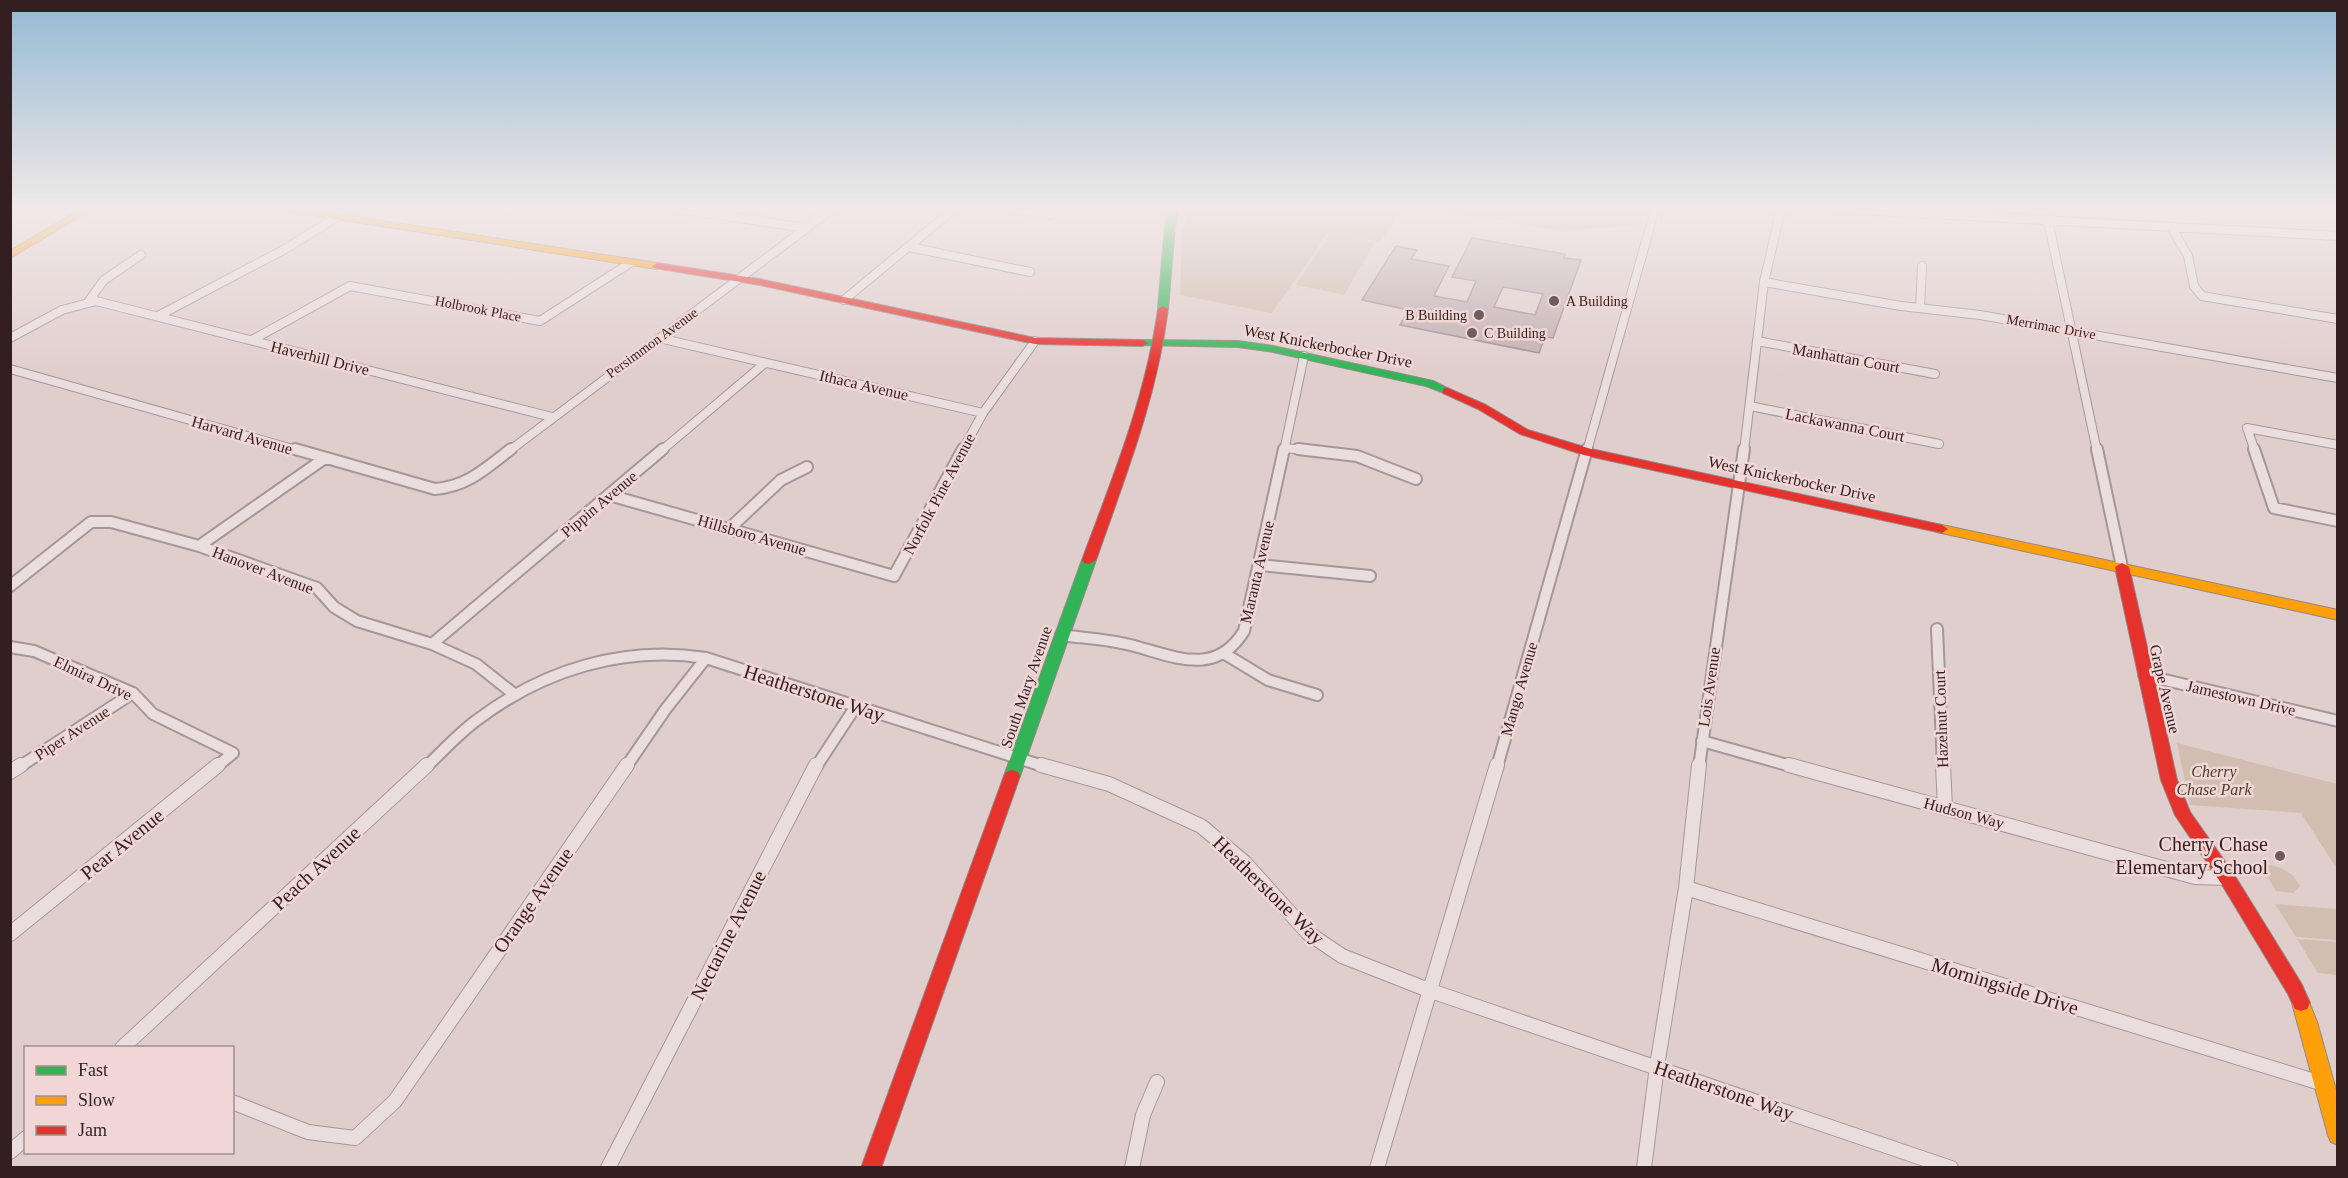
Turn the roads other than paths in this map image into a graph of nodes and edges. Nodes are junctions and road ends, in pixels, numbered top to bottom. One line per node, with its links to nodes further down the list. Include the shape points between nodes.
1 (125, 264): 18 (street, via 91,293)
2 (257, 264): 20 (street)
3 (628, 264): 25 (street, Holbrook Place, via 540,321 350,286)
4 (636, 264): 15 (street, West Knickerbocker Drive)
5 (760, 264): 15 (street, Persimmon Avenue)
6 (887, 264): 17 (street)
7 (990, 264): 14 (street)
8 (1167, 264): 28 (street, South Mary Avenue)
9 (1640, 264): 40 (street, Mango Avenue)
10 (1768, 264): 16 (street, Lois Avenue)
11 (2057, 264): 22 (street, Grape Avenue)
12 (2190, 264): 21 (street, via 2194,286 2202,296)
13 (1922, 266): 19 (street)
14 (1030, 273)
15 (739, 280): 17 (street, West Knickerbocker Drive); 24 (street, Persimmon Avenue)
16 (1764, 282): 19 (street, Merrimac Drive); 27 (street, Lois Avenue)
17 (844, 300): 26 (street, West Knickerbocker Drive)
18 (88, 302): 20 (street, Haverhill Drive); 23 (street, via 57,312)
19 (1920, 308): 22 (street, Merrimac Drive)
20 (158, 316): 25 (street, Haverhill Drive)
21 (2337, 319)
22 (2072, 331): 33 (street, Merrimac Drive); 51 (street, Grape Avenue)
23 (10, 338)
24 (659, 338): 30 (street, Ithaca Avenue); 36 (street, Persimmon Avenue)
25 (252, 340): 36 (street, Haverhill Drive)
26 (1035, 341): 28 (street, West Knickerbocker Drive); 35 (street)
27 (1757, 341): 32 (street, Manhattan Court); 34 (street, Lois Avenue)
28 (1160, 343): 29 (street, West Knickerbocker Drive, via 1238,344); 57 (street, South Mary Avenue, via 1135,435)
29 (1304, 356): 39 (street, Maranta Avenue); 40 (street, West Knickerbocker Drive, via 1430,383 1524,432)
30 (765, 363): 35 (street, Ithaca Avenue); 46 (street, Pippin Avenue)
31 (10, 369): 41 (street, Harvard Avenue)
32 (1935, 374)
33 (2337, 378)
34 (1750, 406): 37 (street, Lackawanna Court); 45 (street, Lois Avenue)
35 (983, 413): 52 (street, Norfolk Pine Avenue)
36 (552, 417): 43 (street, Persimmon Avenue)
37 (1939, 444)
38 (2337, 445): 47 (street, via 2247,428 2274,508)
39 (1286, 448): 44 (street, via 1357,456); 50 (street, Maranta Avenue)
40 (1588, 452): 45 (street, West Knickerbocker Drive); 76 (street, Mango Avenue)
41 (326, 458): 43 (street, Harvard Avenue, via 435,489 454,488); 49 (street)
42 (807, 467): 48 (street, via 781,480)
43 (473, 478)
44 (1416, 479)
45 (1738, 485): 51 (street, West Knickerbocker Drive); 68 (street, Lois Avenue)
46 (609, 495): 48 (street, Hillsboro Avenue); 58 (street, Pippin Avenue)
47 (2337, 521)
48 (729, 529): 52 (street, Hillsboro Avenue)
49 (200, 546): 54 (street, Hanover Avenue, via 111,522 91,522); 58 (street, Hanover Avenue, via 317,588 334,607 357,621)
50 (1260, 565): 53 (street); 60 (street, Maranta Avenue, via 1244,631)
51 (2122, 567): 55 (street, West Knickerbocker Drive); 62 (street, Grape Avenue)
52 (894, 576)
53 (1370, 576)
54 (10, 586)
55 (2337, 615)
56 (1937, 629): 72 (street, Hazelnut Court)
57 (1061, 635): 60 (street, via 1125,644 1181,660); 70 (street, South Mary Avenue)
58 (432, 644): 64 (street, Hanover Avenue, via 476,664)
59 (10, 647): 63 (street, Elmira Drive, via 34,651)
60 (1225, 654): 65 (street, via 1265,681)
61 (706, 658): 64 (street, Heatherstone Way, via 667,653 628,656 584,666); 66 (street, Heatherstone Way); 81 (street, Orange Avenue, via 665,710 395,1101 355,1138 308,1132)
62 (2144, 675): 67 (street, Jamestown Drive); 73 (street, Grape Avenue, via 2169,780 2183,815)
63 (133, 693): 69 (street, Elmira Drive, via 153,714); 71 (street, Piper Avenue)
64 (514, 694): 77 (street, Peach Avenue, via 476,721)
65 (1317, 694)
66 (856, 706): 70 (street, Heatherstone Way); 85 (street, Nectarine Avenue, via 818,762)
67 (2337, 721)
68 (1702, 741): 72 (street, Hudson Way); 74 (street, Lois Avenue)
69 (233, 753): 75 (street, Pear Avenue)
70 (1019, 759): 76 (street, Heatherstone Way, via 1109,784 1201,826 1244,862 1308,933 1342,956); 86 (street, South Mary Avenue)
71 (10, 772)
72 (1945, 808): 73 (street, Hudson Way, via 2195,877)
73 (2227, 878): 80 (street, Grape Avenue, via 2295,989)
74 (1686, 888): 78 (street, Lois Avenue); 80 (street, Morningside Drive)
75 (10, 934)
76 (1431, 991): 78 (street, Heatherstone Way); 88 (street, Mango Avenue)
77 (123, 1046)
78 (1657, 1066): 89 (street, Lois Avenue); 90 (street, Heatherstone Way)
79 (1157, 1082): 87 (street, via 1143,1115)
80 (2324, 1084): 82 (street, Grape Avenue)
81 (234, 1103)
82 (2337, 1135)
83 (24, 1139): 84 (street)
84 (10, 1152)
85 (608, 1167)
86 (871, 1167)
87 (1132, 1167)
88 (1377, 1167)
89 (1644, 1167)
90 (1951, 1167)

